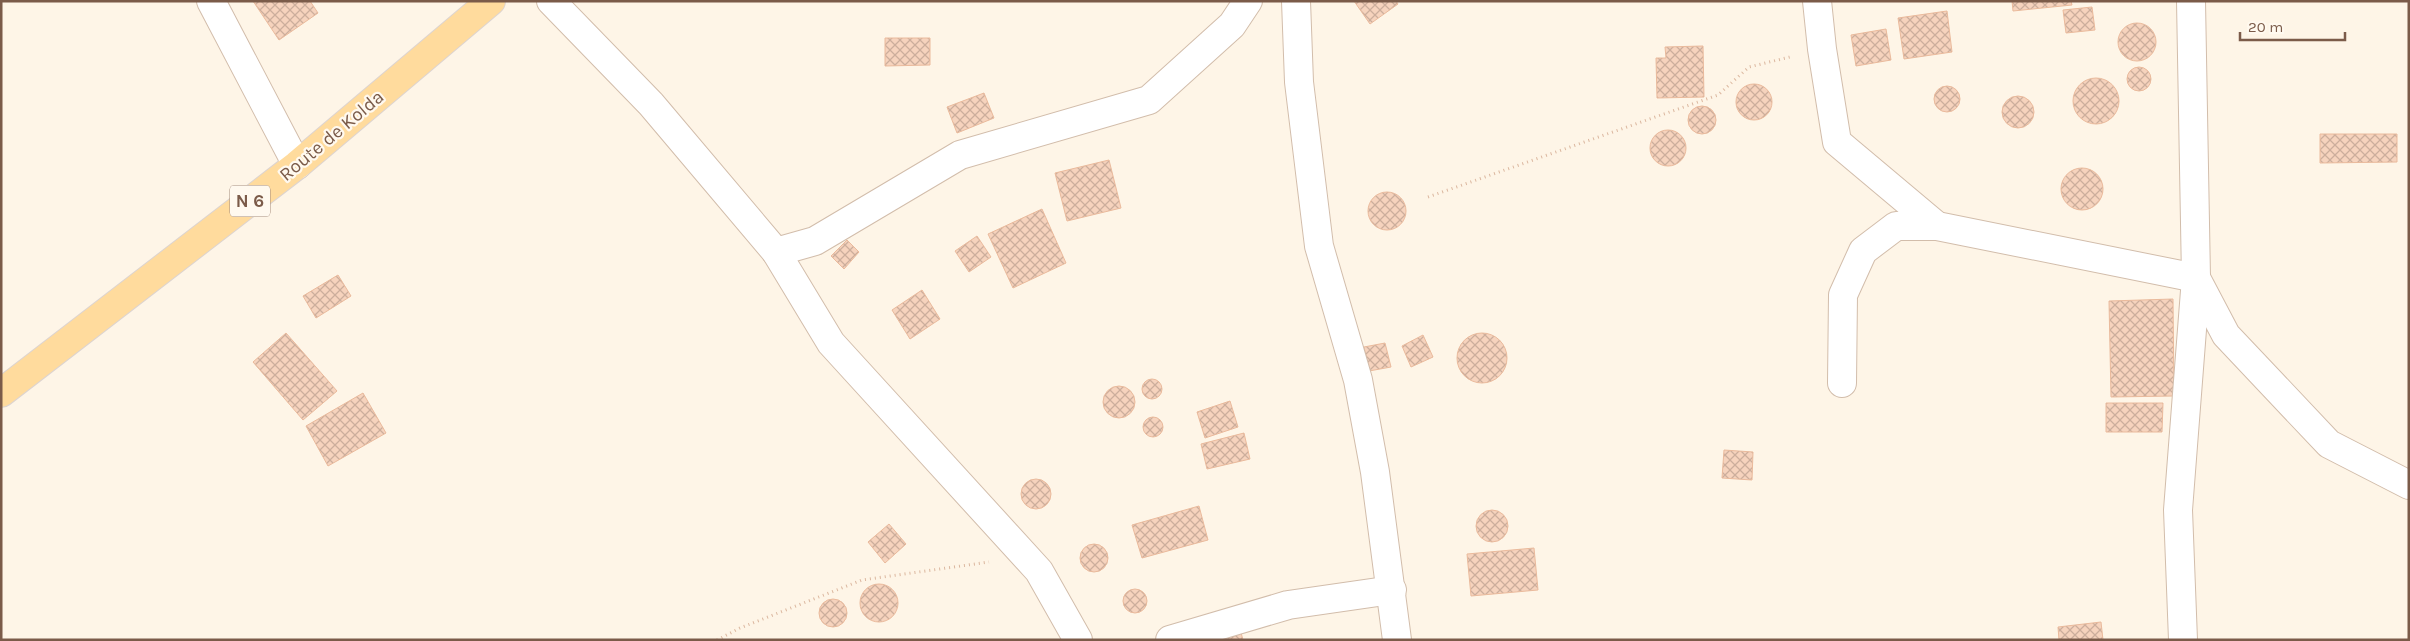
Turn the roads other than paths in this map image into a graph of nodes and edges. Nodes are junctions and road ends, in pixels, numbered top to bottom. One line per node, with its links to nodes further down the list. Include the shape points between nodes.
1 (211, 1): 8 (street)
2 (492, 1): 8 (main road, Route de Kolda / N 6)
3 (550, 1): 10 (street, via 651,104)
4 (1248, 1): 10 (street, via 1232,25 1149,100 960,154 815,241)
5 (1296, 1): 15 (street, via 1299,82 1319,246 1358,380)
6 (1817, 1): 9 (street, via 1837,142)
7 (2191, 1): 11 (street)
8 (297, 165): 13 (main road, Route de Kolda / N 6)
9 (1937, 226): 11 (street); 12 (street, via 1896,226 1862,251 1844,295)
10 (776, 252): 16 (street, via 830,343 1039,571)
11 (2196, 278): 14 (street, via 2226,335 2329,444); 19 (street, via 2178,510)
12 (1842, 383)
13 (1, 393)
14 (2409, 485)
15 (1392, 590): 17 (street, via 1288,605); 18 (street)
16 (1078, 640)
17 (1170, 640)
18 (1398, 640)
19 (2182, 640)

